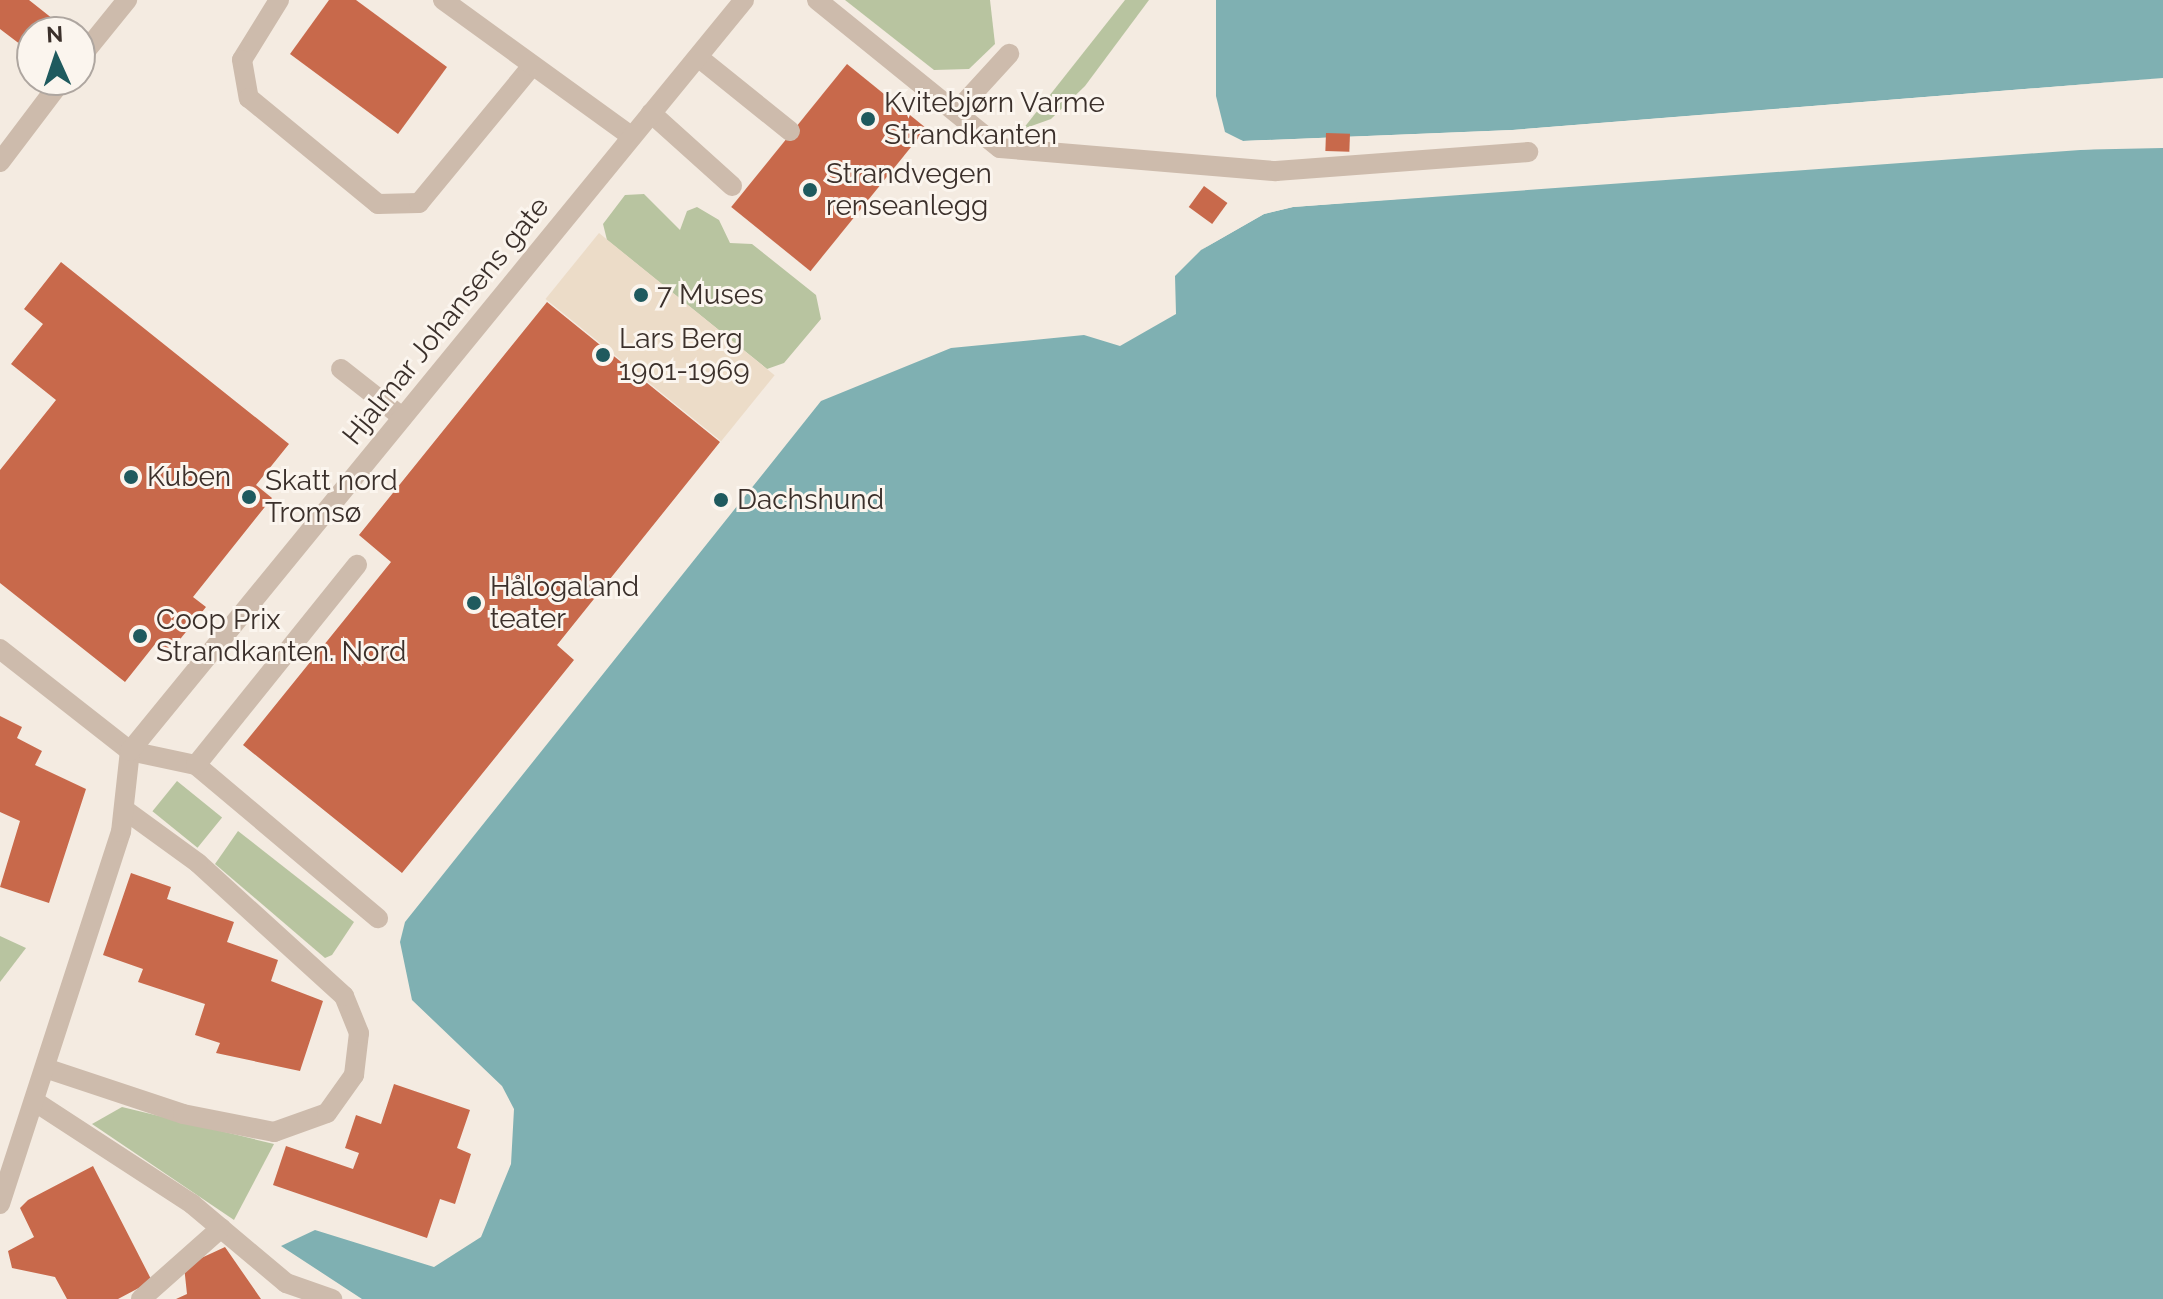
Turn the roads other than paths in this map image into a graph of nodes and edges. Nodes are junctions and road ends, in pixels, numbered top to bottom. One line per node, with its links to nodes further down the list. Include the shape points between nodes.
1 (127, 0): 6 (street)
2 (279, 0): 9 (street, via 242,60 249,98 378,204 419,203)
3 (443, 0): 9 (street)
4 (744, 0): 8 (street, Hjalmar Johansens gate)
5 (817, 0): 11 (street)
6 (96, 38)
7 (1009, 54): 11 (street)
8 (698, 57): 12 (street, Hjalmar Johansens gate); 13 (street)
9 (531, 67): 14 (street, via 553,70)
10 (50, 96): 16 (street)
11 (956, 112): 15 (street, via 1000,148 1224,169)
12 (651, 113): 14 (street, Hjalmar Johansens gate); 17 (street)
13 (790, 131)
14 (632, 137): 19 (street, Hjalmar Johansens gate)
15 (1528, 152)
16 (0, 162)
17 (732, 186)
18 (341, 369): 19 (street)
19 (402, 417): 22 (street, Hjalmar Johansens gate)
20 (357, 565): 23 (street)
21 (0, 649): 22 (street)
22 (130, 751): 23 (street); 24 (street)
23 (196, 765): 25 (street)
24 (125, 810): 26 (street); 26 (street, via 329,979 357,1022 354,1075 327,1113 274,1132 183,1114)
25 (378, 918)
26 (45, 1068): 27 (street)
27 (34, 1101): 28 (street); 29 (street)
28 (0, 1204)
29 (227, 1233): 30 (street); 31 (street, via 286,1283)
30 (141, 1299)
31 (332, 1299)

